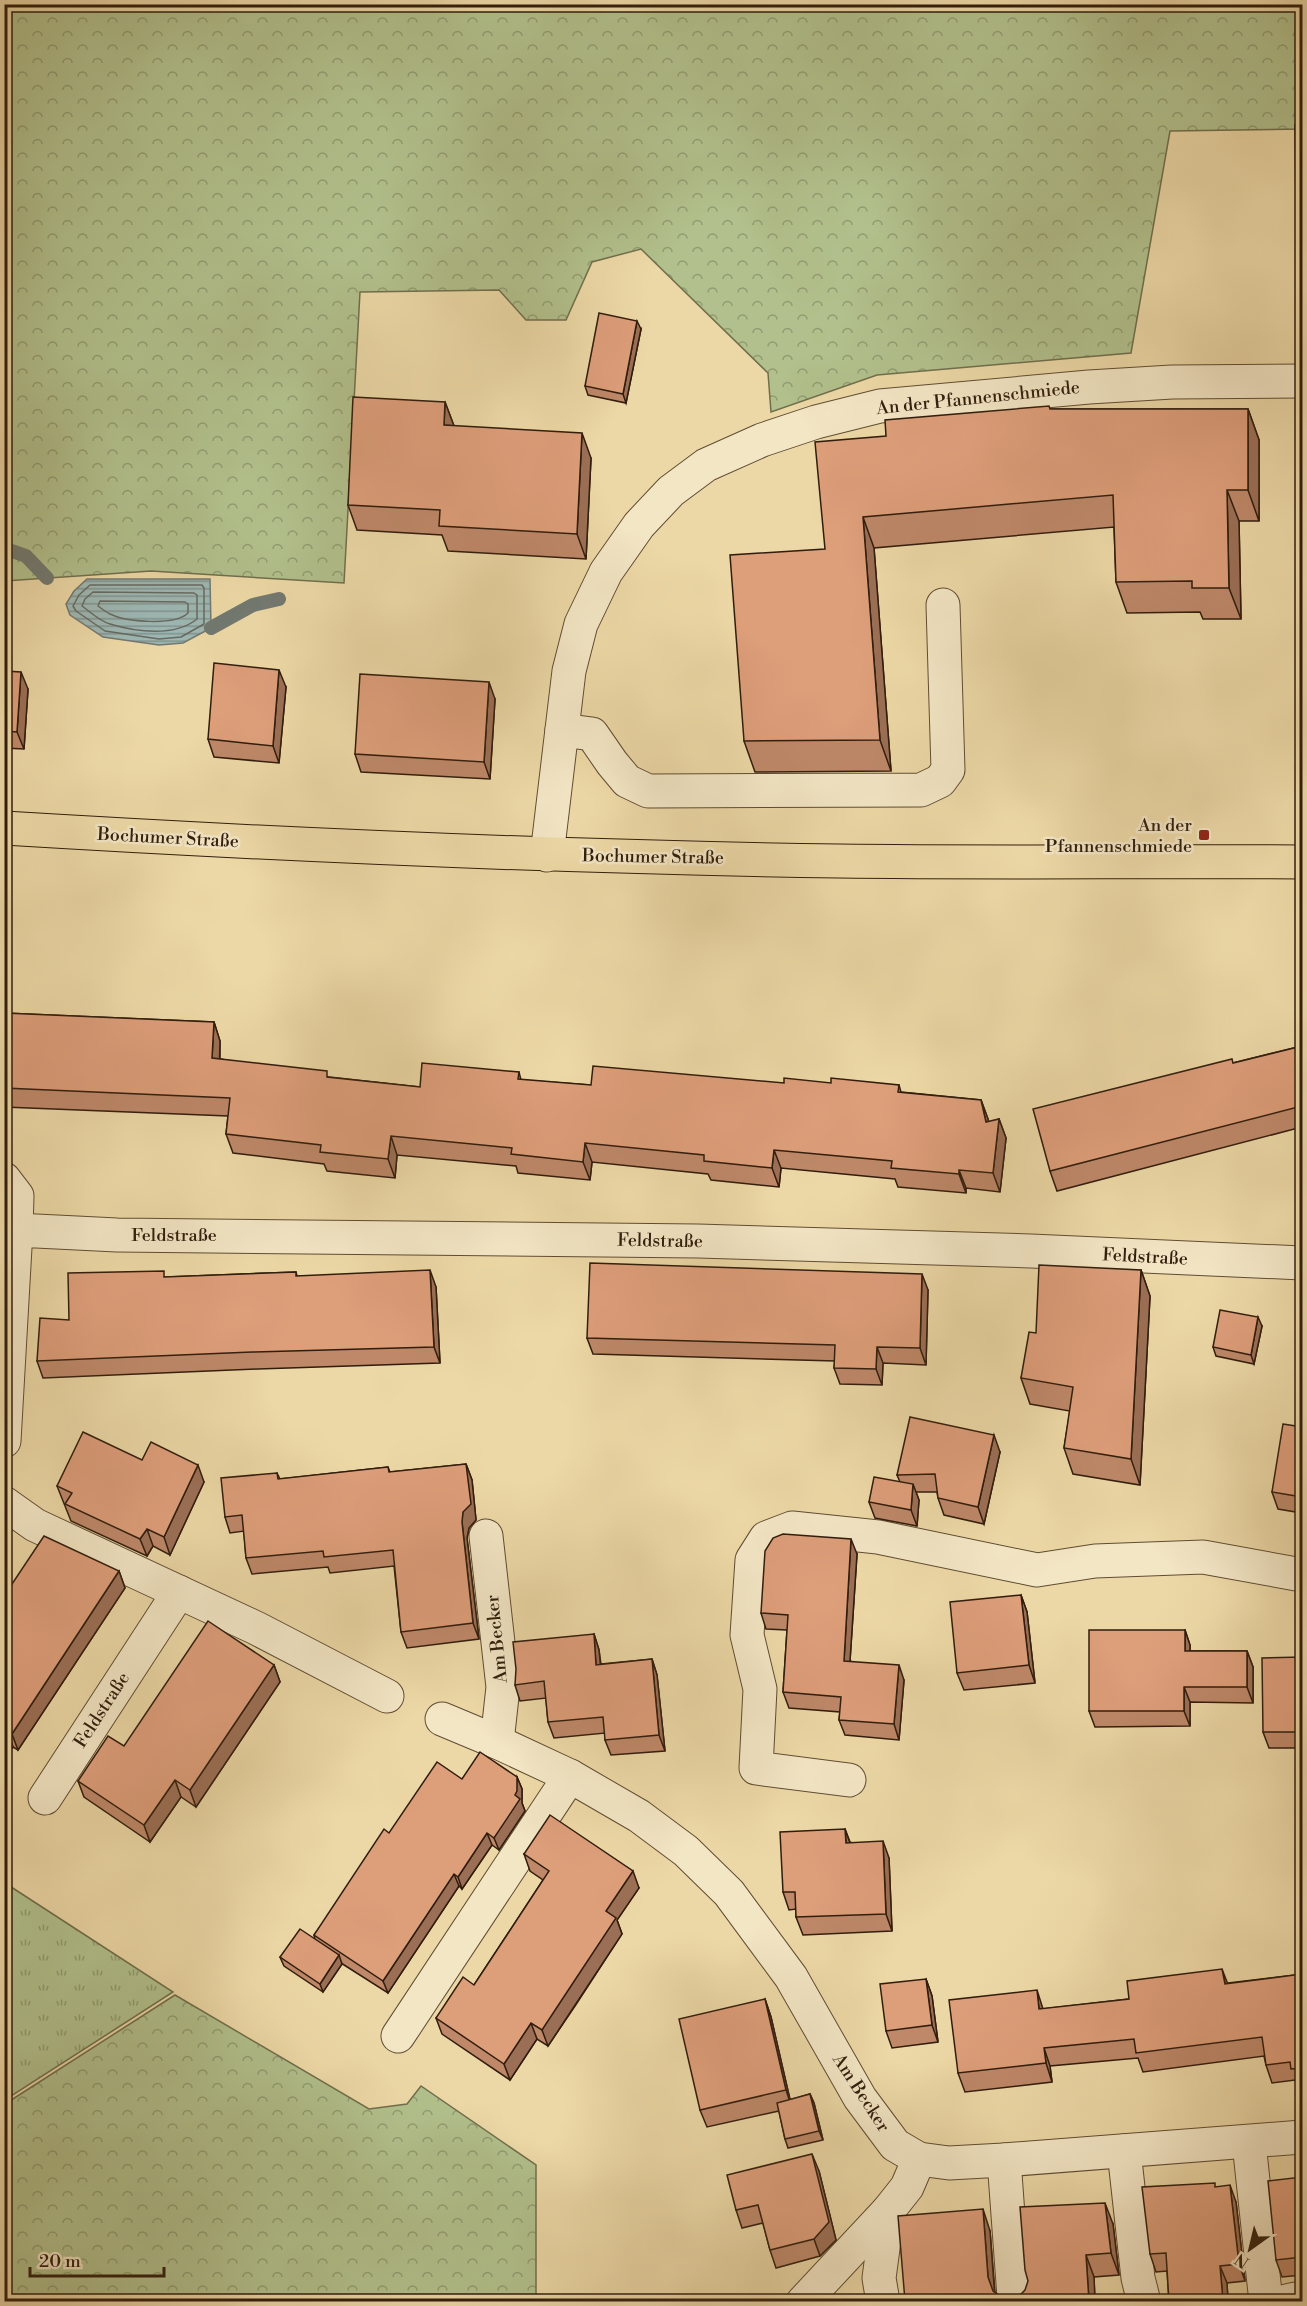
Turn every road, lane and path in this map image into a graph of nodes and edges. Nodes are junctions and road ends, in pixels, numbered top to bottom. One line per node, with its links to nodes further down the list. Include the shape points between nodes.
1 (1302, 381): 3 (street, An der Pfannenschmiede, via 1172,382 880,406 762,440 706,465 671,491 639,525 606,572 581,624 569,671)
2 (943, 605): 3 (street, via 948,770 940,781 921,790 648,791 627,781 592,735)
3 (562, 730): 5 (street, An der Pfannenschmiede)
4 (4, 828): 5 (main road, Bochumer Straße)
5 (547, 855): 6 (main road, Bochumer Straße, via 850,861)
6 (1302, 862)
7 (4, 1179): 8 (street, via 18,1196)
8 (16, 1230): 9 (street, Feldstraße, via 117,1235 698,1241); 10 (street)
9 (1302, 1263)
10 (4, 1441)
11 (4, 1503): 14 (street, via 35,1525)
12 (486, 1536): 17 (street, Am Becker, via 503,1687)
13 (1302, 1575): 19 (street, via 1203,1557 1095,1561 1037,1570 878,1537 792,1528 766,1538 752,1560 747,1635 760,1689 756,1768)
14 (179, 1592): 15 (street); 20 (street, Feldstraße)
15 (387, 1696)
16 (442, 1719): 17 (street, Am Becker)
17 (496, 1742): 18 (street, Am Becker)
18 (570, 1776): 21 (street); 25 (street, Am Becker, via 639,1816 686,1851 729,1893 791,1977 860,2098 895,2145)
19 (849, 1780)
20 (45, 1798)
21 (398, 2036)
22 (1302, 2138): 23 (street, Am Becker)
23 (1249, 2143): 24 (street, Am Becker); 32 (street)
24 (1124, 2151): 26 (street, Am Becker); 31 (street)
25 (919, 2159): 26 (street, Am Becker, via 949,2163); 27 (street, via 907,2187)
26 (1004, 2160): 30 (street)
27 (888, 2211): 28 (street); 29 (street, via 879,2278)
28 (803, 2301)
29 (883, 2301)
30 (1017, 2301)
31 (1144, 2301)
32 (1281, 2301)

